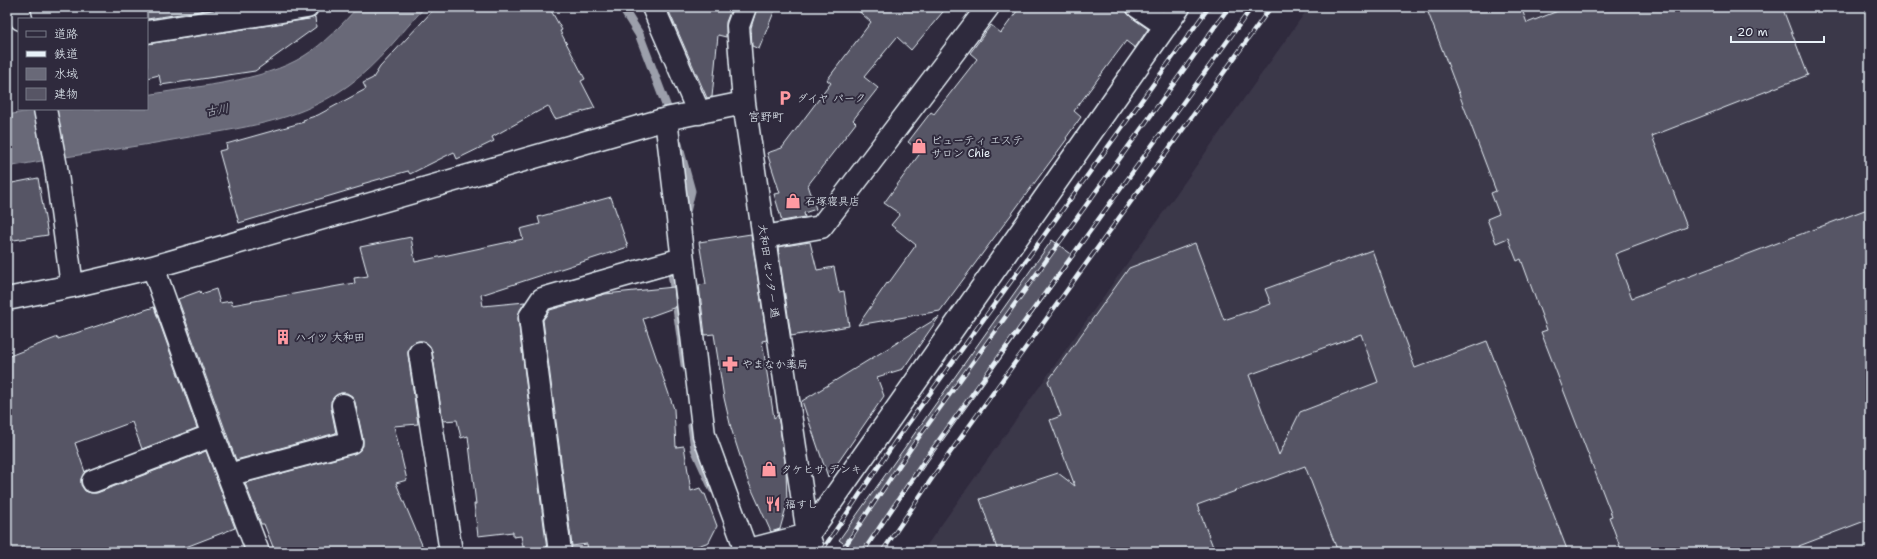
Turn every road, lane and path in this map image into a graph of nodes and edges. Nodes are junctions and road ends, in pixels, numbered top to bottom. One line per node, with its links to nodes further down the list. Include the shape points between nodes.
1 (18, 7): 8 (street)
2 (306, 7): 10 (street)
3 (653, 7): 13 (street)
4 (745, 7): 11 (street, 大和田 センター 通, via 738,26)
5 (988, 7): 15 (street, via 821,227)
6 (1138, 7): 9 (street)
7 (1179, 7): 9 (street)
8 (21, 18)
9 (1166, 26): 25 (street)
10 (148, 32)
11 (744, 103): 13 (street); 15 (street, 大和田 センター 通)
12 (45, 110): 18 (street, via 56,167)
13 (699, 113): 14 (street)
14 (666, 119): 16 (street); 17 (street)
15 (764, 237): 25 (street, 大和田 センター 通)
16 (682, 259): 26 (street, via 704,435); 29 (street, via 542,299 530,318)
17 (153, 267): 18 (street); 22 (street)
18 (72, 286): 19 (street)
19 (7, 299)
20 (420, 353): 28 (street)
21 (343, 405): 23 (street, via 351,442)
22 (213, 435): 23 (street); 24 (street)
23 (228, 475): 27 (street)
24 (93, 481)
25 (811, 543): 26 (street); 30 (street)
26 (744, 551)
27 (258, 552)
28 (451, 552)
29 (560, 552)
30 (794, 552)

